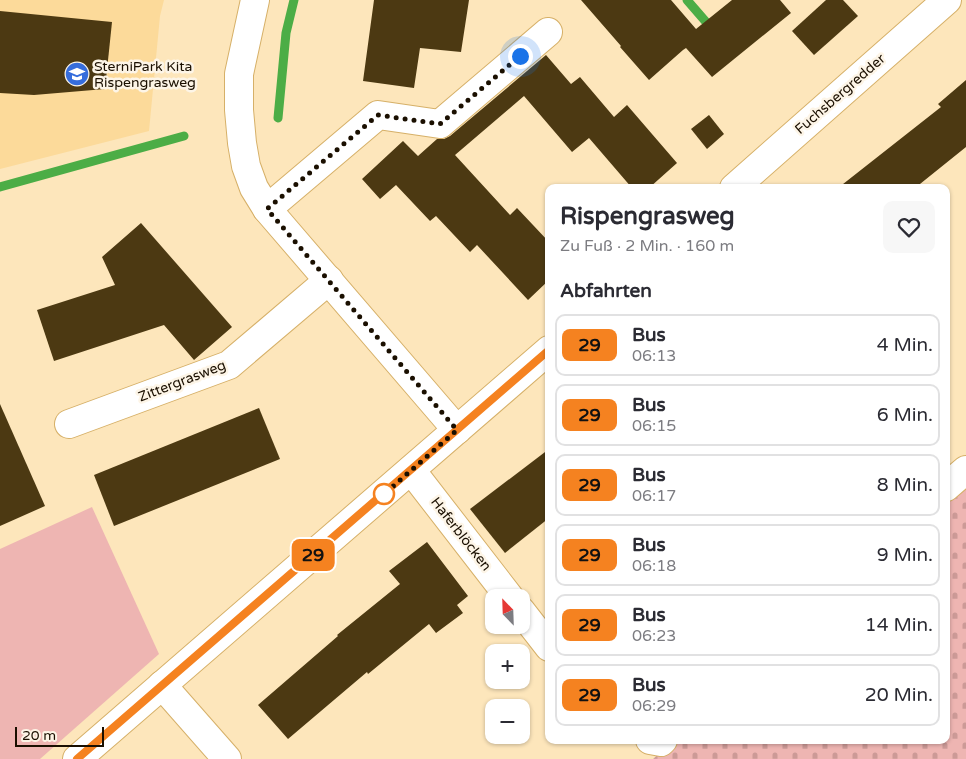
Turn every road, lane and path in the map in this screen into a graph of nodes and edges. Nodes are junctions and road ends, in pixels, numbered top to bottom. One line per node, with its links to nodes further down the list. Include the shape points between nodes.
1 (255, 0): 5 (street, via 239,74 239,110 246,166)
2 (938, 3): 4 (street, Fuchsbergredder)
3 (548, 32): 5 (street, via 440,124 378,115)
4 (738, 184)
5 (267, 209): 6 (street)
6 (329, 280): 8 (street, Zittergrasweg, via 229,365); 9 (street)
7 (545, 353): 9 (street)
8 (69, 424)
9 (457, 430): 10 (street)
10 (411, 470): 13 (street, Haferblöcken); 16 (street)
11 (966, 470): 12 (street)
12 (950, 484)
13 (503, 589)
14 (530, 623): 15 (street)
15 (545, 642)
16 (162, 685): 17 (street); 18 (street)
17 (78, 759)
18 (227, 759)

